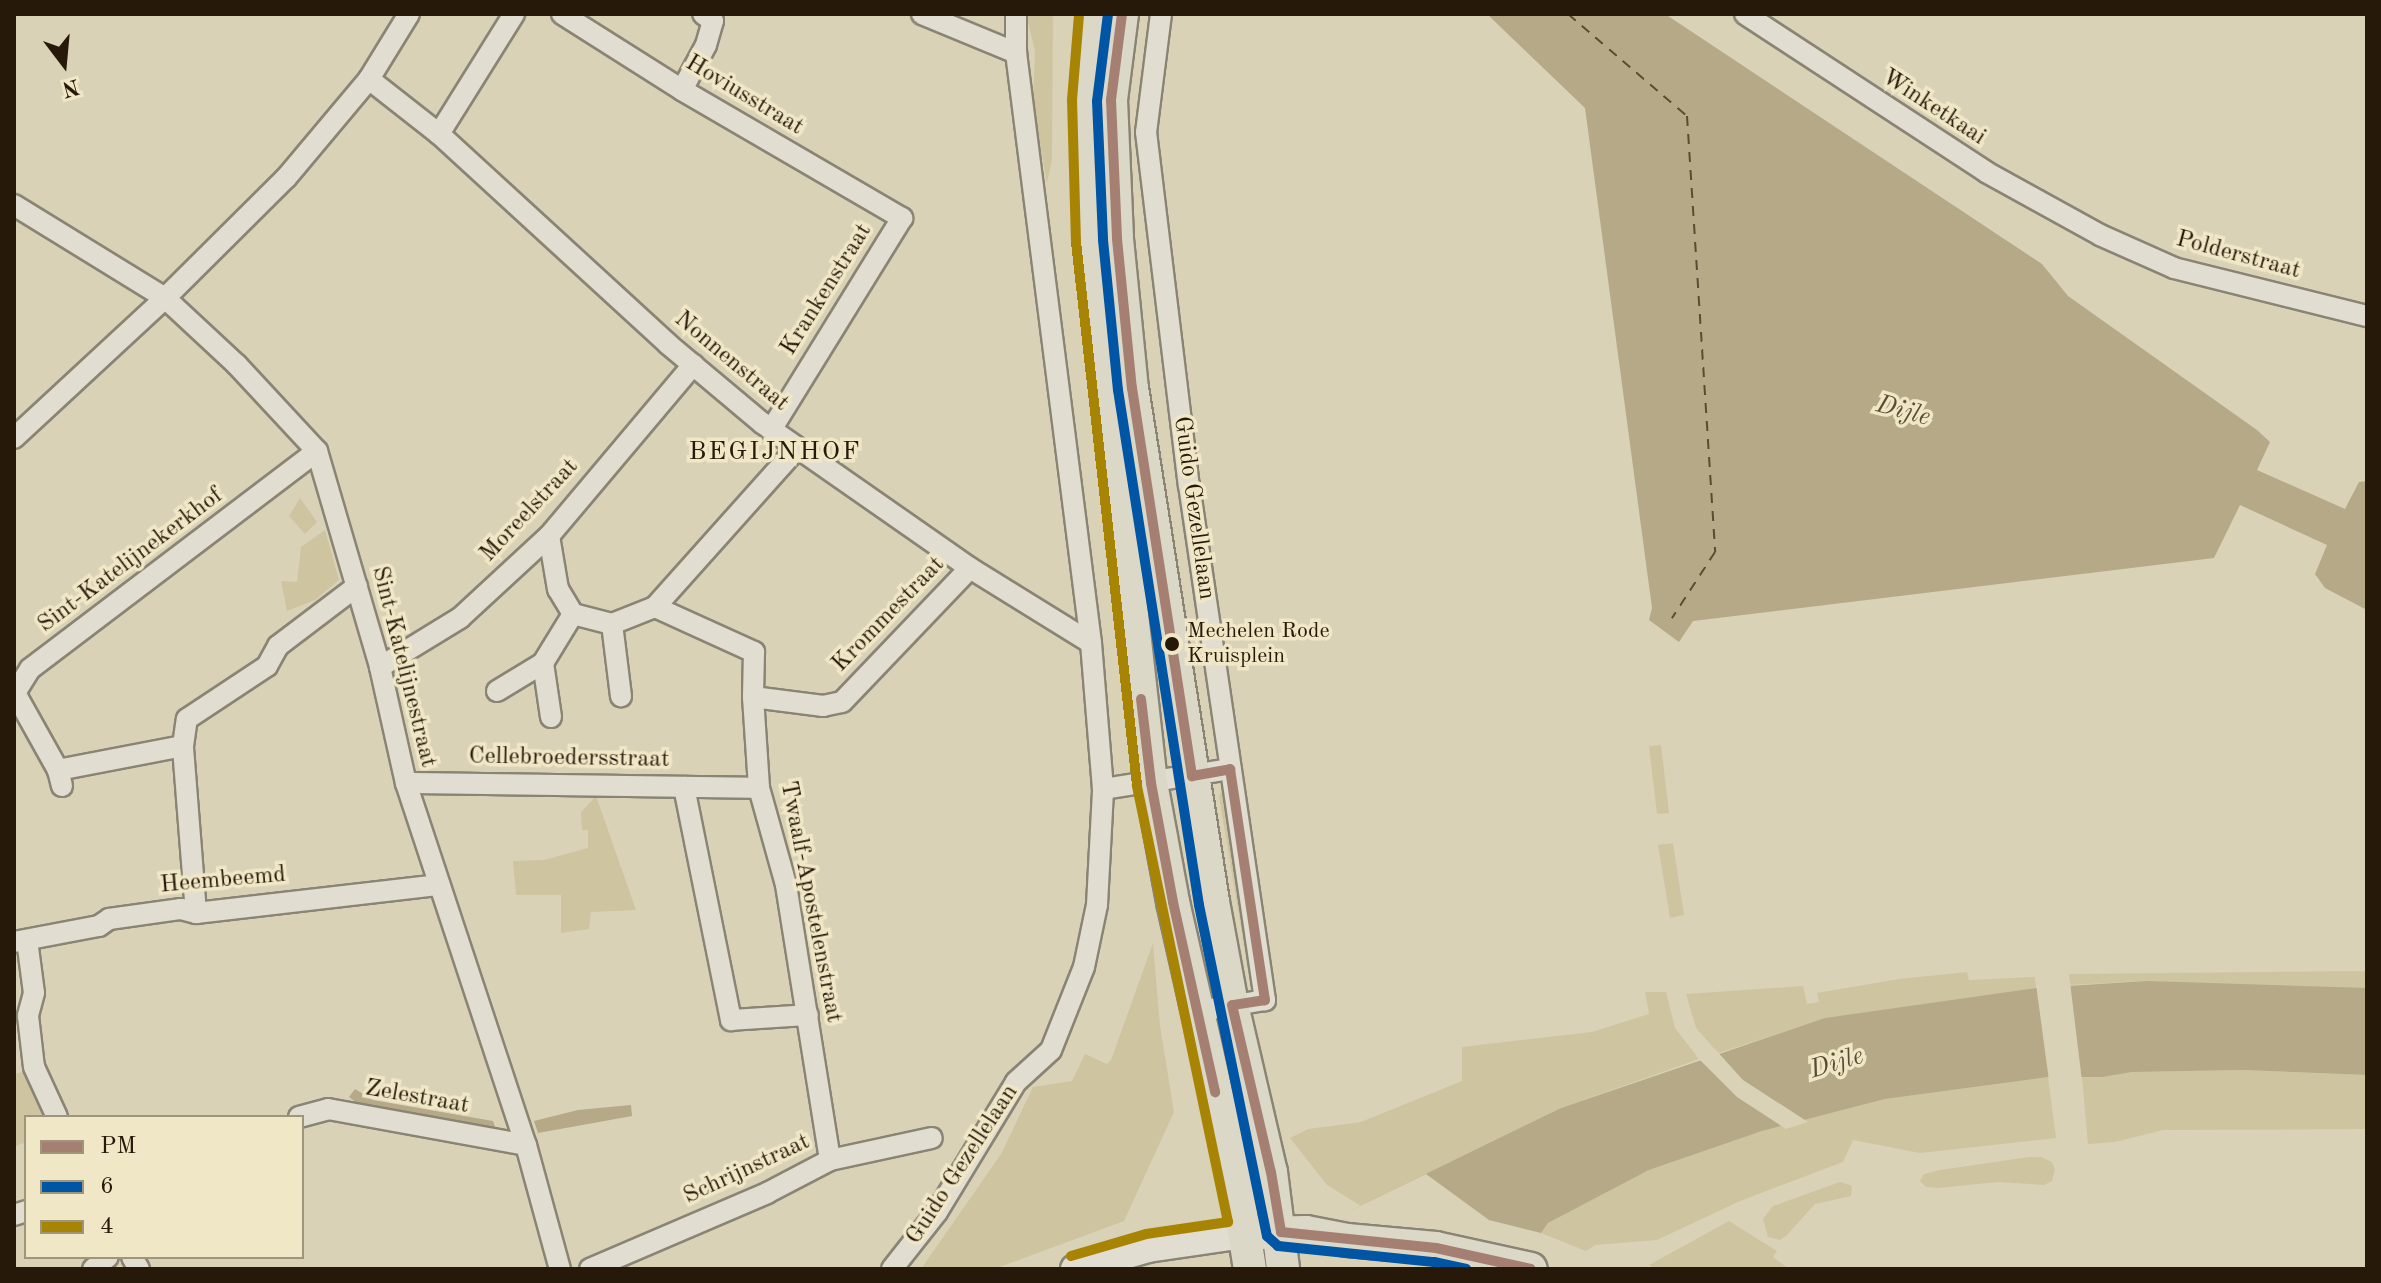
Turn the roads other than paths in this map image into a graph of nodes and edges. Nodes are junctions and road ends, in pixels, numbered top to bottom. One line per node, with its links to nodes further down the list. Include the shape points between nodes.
1 (409, 14): 12 (street)
2 (514, 14): 14 (street)
3 (562, 14): 13 (street, Hoviusstraat)
4 (703, 14): 13 (street, via 713,21 710,33)
5 (922, 14): 11 (street)
6 (1016, 14): 11 (street, Guido Gezellelaan)
7 (1093, 14): 41 (main road, via 1085,159 1090,240)
8 (1122, 14): 39 (main road, Guido Gezellelaan, via 1111,100 1117,239 1132,388)
9 (1161, 14): 39 (street, Guido Gezellelaan, via 1146,132 1189,485)
10 (1745, 14): 17 (street, Winketkaai, via 1986,172)
11 (1016, 53): 31 (street, Guido Gezellelaan)
12 (369, 79): 14 (street, Nonnenstraat); 18 (street, via 286,178)
13 (682, 90): 16 (street, Hoviusstraat)
14 (439, 134): 20 (street, Nonnenstraat)
15 (14, 205): 18 (street, Sint-Katelijnestraat)
16 (902, 218): 21 (street, Krankenstraat)
17 (2100, 235): 19 (street, Polderstraat, via 2174,268)
18 (165, 298): 22 (street); 24 (street, Sint-Katelijnestraat)
19 (2367, 316)
20 (693, 365): 21 (street, Nonnenstraat); 25 (street, Moreelstraat)
21 (771, 430): 23 (street, Nonnenstraat)
22 (14, 438)
23 (797, 448): 26 (street, Nonnenstraat); 28 (street)
24 (317, 451): 27 (street, Sint-Katelijnestraat); 38 (street, Sint-Katelijnekerkhof, via 30,669 15,693 60,778)
25 (549, 536): 29 (street, via 558,589); 33 (street, Moreelstraat, via 460,618)
26 (970, 568): 31 (street, Nonnenstraat); 36 (street, Krommestraat, via 842,702 823,706)
27 (357, 586): 33 (street, Sint-Katelijnestraat); 38 (street, via 278,646 267,666 187,719)
28 (655, 607): 30 (street); 36 (street, Twaalf-Apostelenstraat, via 754,652)
29 (573, 614): 30 (street); 32 (street)
30 (612, 624): 35 (street)
31 (1091, 643): 44 (street, Guido Gezellelaan)
32 (543, 663): 34 (street); 37 (street)
33 (380, 667): 40 (street, Sint-Katelijnestraat)
34 (497, 691)
35 (621, 696)
36 (753, 697): 43 (street, Twaalf-Apostelenstraat)
37 (551, 717)
38 (183, 746): 46 (street)
39 (1212, 772): 41 (street); 48 (main road, Guido Gezellelaan); 48 (street, Guido Gezellelaan, via 1265,1000)
40 (406, 783): 42 (street, Cellebroedersstraat); 45 (street, Sint-Katelijnestraat)
41 (1151, 783): 44 (street); 49 (main road)
42 (684, 787): 43 (street, Cellebroedersstraat); 50 (street, via 731,1020)
43 (759, 788): 50 (street, Twaalf-Apostelenstraat, via 786,885)
44 (1103, 789): 60 (street, Guido Gezellelaan, via 1097,905 1084,967 1051,1050 1016,1082 937,1212)
45 (439, 885): 46 (street, Heembeemd); 54 (street, Sint-Katelijnestraat)
46 (196, 913): 47 (street, Heembeemd, via 181,909 109,919 99,926)
47 (21, 941): 51 (street, via 34,993 28,1016 34,1067)
48 (1232, 1005): 49 (street); 56 (main road, Guido Gezellelaan)
49 (1199, 1011): 57 (main road)
50 (808, 1015): 55 (street, Twaalf-Apostelenstraat)
51 (56, 1115)
52 (304, 1116): 54 (street, Zelestraat, via 328,1109)
53 (932, 1138): 55 (street, Schrijnstraat)
54 (526, 1145): 58 (street, Sint-Katelijnestraat)
55 (830, 1160): 59 (street, Schrijnstraat)
56 (1288, 1244): 57 (main road); 62 (main road, via 1347,1240 1436,1248)
57 (1247, 1254): 61 (main road, via 1148,1248)
58 (560, 1269)
59 (590, 1269)
60 (892, 1269)
61 (1075, 1269)
62 (1531, 1269)

